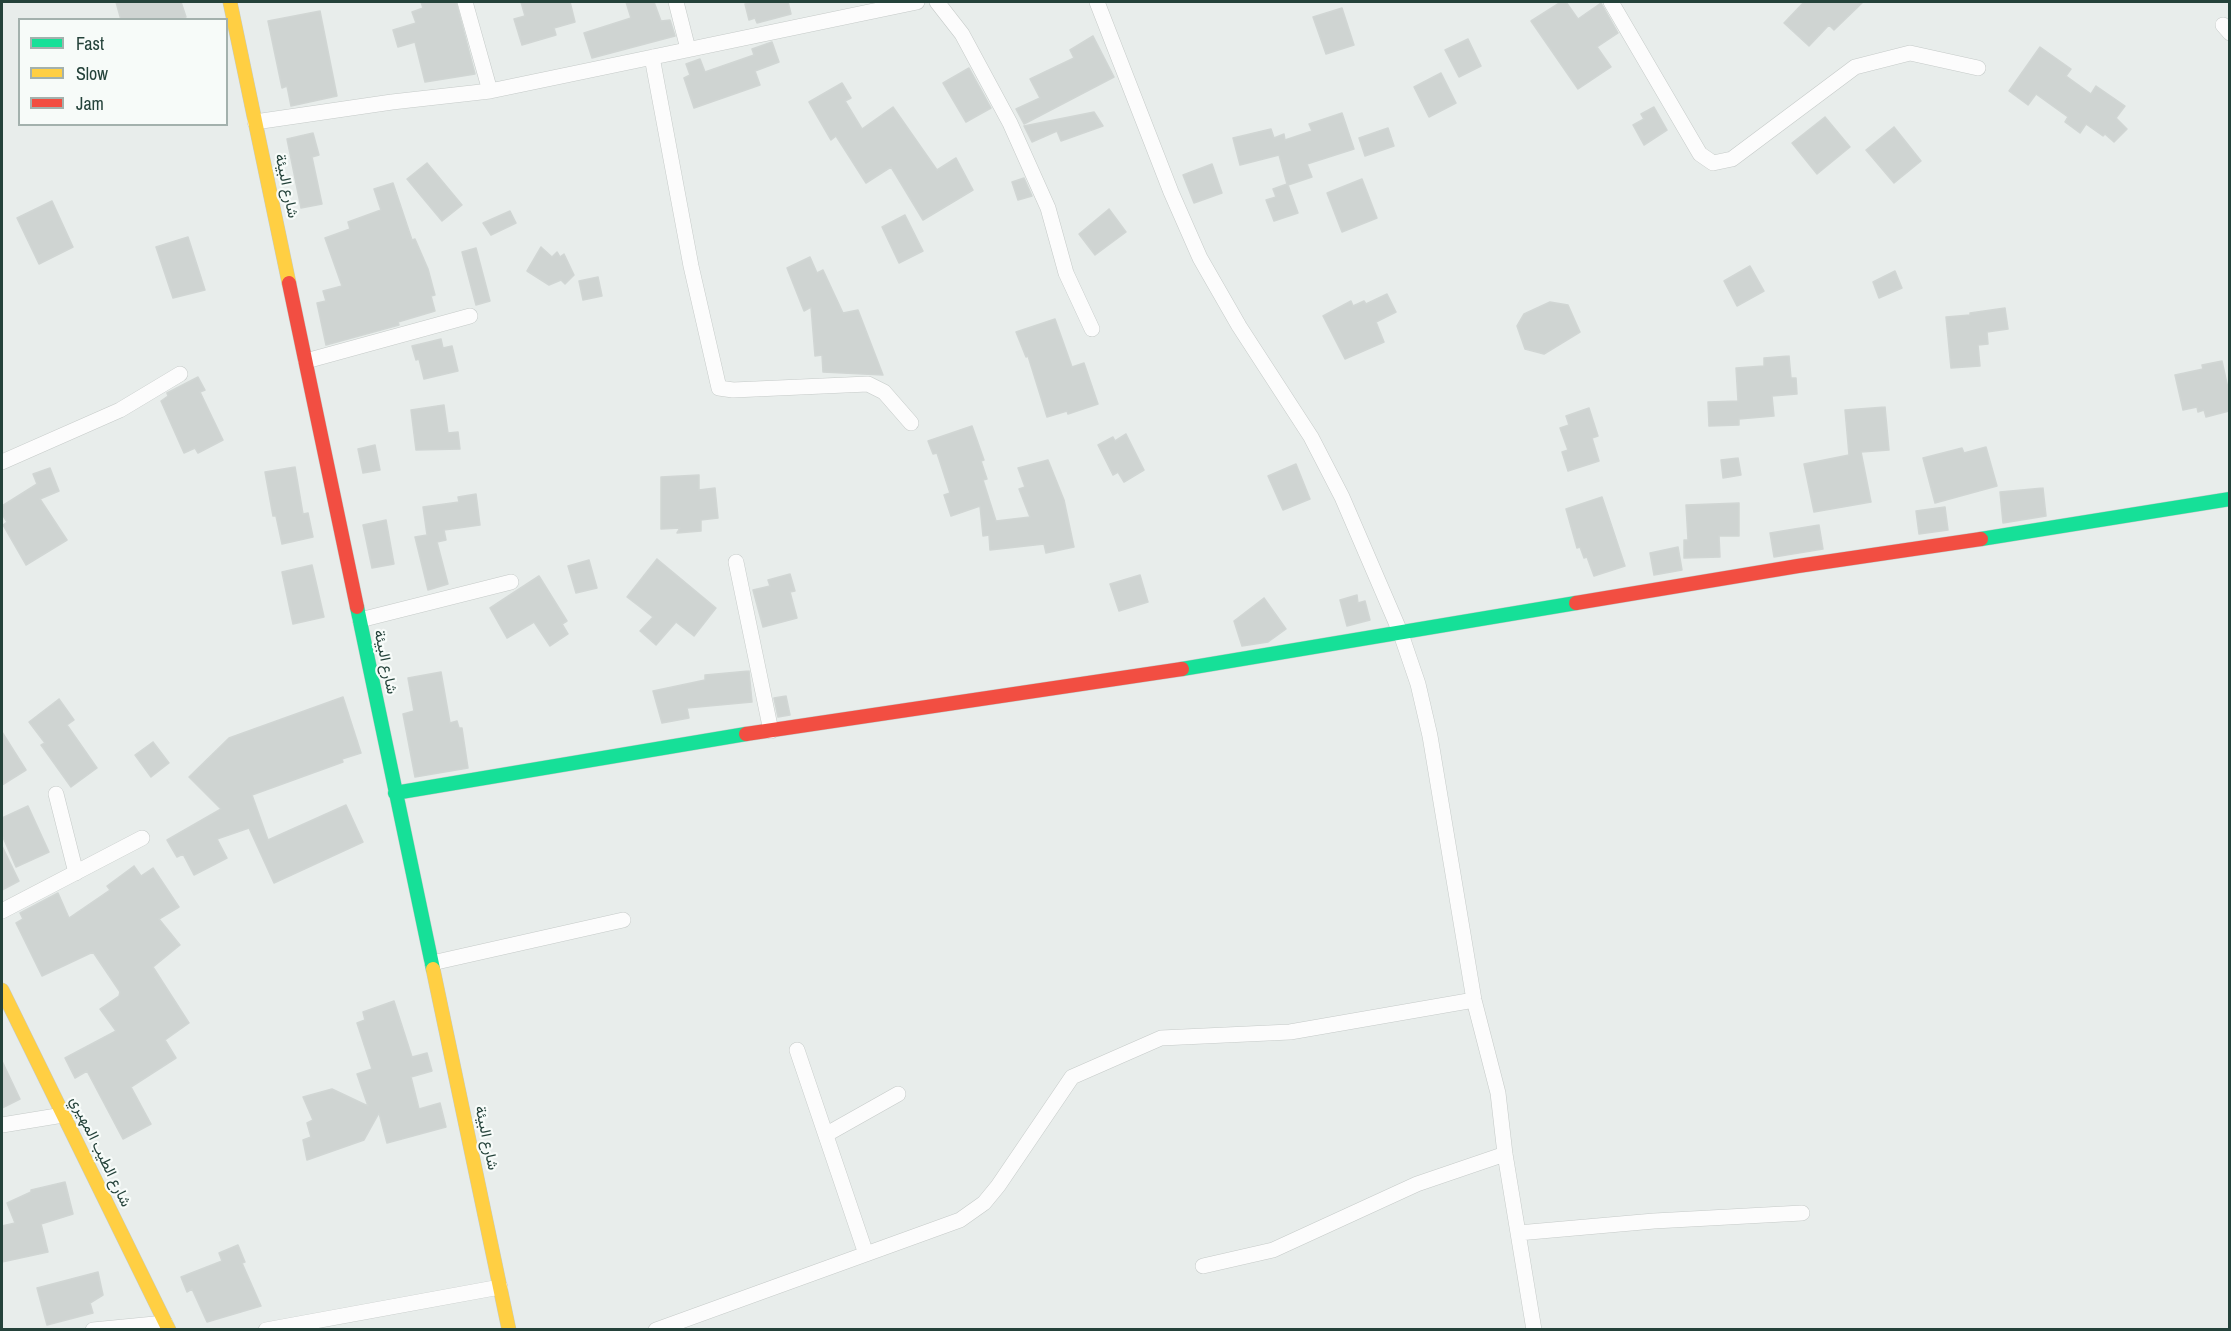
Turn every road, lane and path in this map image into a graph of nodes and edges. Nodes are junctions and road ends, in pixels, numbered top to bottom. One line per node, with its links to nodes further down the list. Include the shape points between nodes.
1 (230, 2): 13 (street, شارع البيئة)
2 (465, 2): 12 (street)
3 (676, 2): 9 (street)
4 (917, 2): 8 (street)
5 (937, 2): 15 (street, via 962,34 1010,123 1048,208 1066,273)
6 (1097, 2): 24 (street, via 1200,258 1311,436)
7 (1611, 2): 11 (street, via 1700,154 1713,163 1732,159 1855,67 1910,53)
8 (866, 7): 9 (street)
9 (688, 49): 10 (street)
10 (652, 57): 12 (street); 18 (street, via 718,388 724,391 868,384 884,392)
11 (1978, 68)
12 (490, 91): 13 (street)
13 (255, 122): 16 (street, شارع البيئة)
14 (470, 316): 16 (street)
15 (1092, 329)
16 (306, 361): 23 (street, شارع البيئة)
17 (180, 374): 19 (street, via 120,410)
18 (911, 423)
19 (2, 462)
20 (2229, 499): 24 (street, via 1853,561 1786,568)
21 (736, 562): 25 (street)
22 (511, 582): 23 (street)
23 (360, 620): 26 (street, شارع البيئة)
24 (1401, 634): 25 (street); 34 (street, via 1430,736)
25 (771, 731): 26 (street)
26 (395, 793): 32 (street, شارع البيئة)
27 (56, 794): 29 (street)
28 (142, 838): 29 (street)
29 (76, 873): 30 (street)
30 (2, 911)
31 (623, 920): 32 (street)
32 (432, 963): 45 (street, شارع البيئة)
33 (2, 990): 37 (street, شارع الطيب المهيري)
34 (1474, 1000): 40 (street, via 1498,1093); 43 (street, via 1290,1032 1161,1038 1072,1077 998,1186 973,1212)
35 (797, 1050): 39 (street)
36 (898, 1094): 39 (street)
37 (63, 1115): 38 (street); 46 (street, شارع الطيب المهيري)
38 (2, 1125)
39 (827, 1134): 43 (street)
40 (1505, 1154): 42 (street); 44 (street, via 1417,1184 1273,1250)
41 (1802, 1213): 42 (street)
42 (1518, 1233): 51 (street)
43 (866, 1254): 50 (street)
44 (1203, 1266)
45 (501, 1287): 48 (street); 49 (street, شارع البيئة)
46 (167, 1326): 47 (street)
47 (93, 1329)
48 (266, 1329)
49 (509, 1329)
50 (656, 1329)
51 (1534, 1329)

